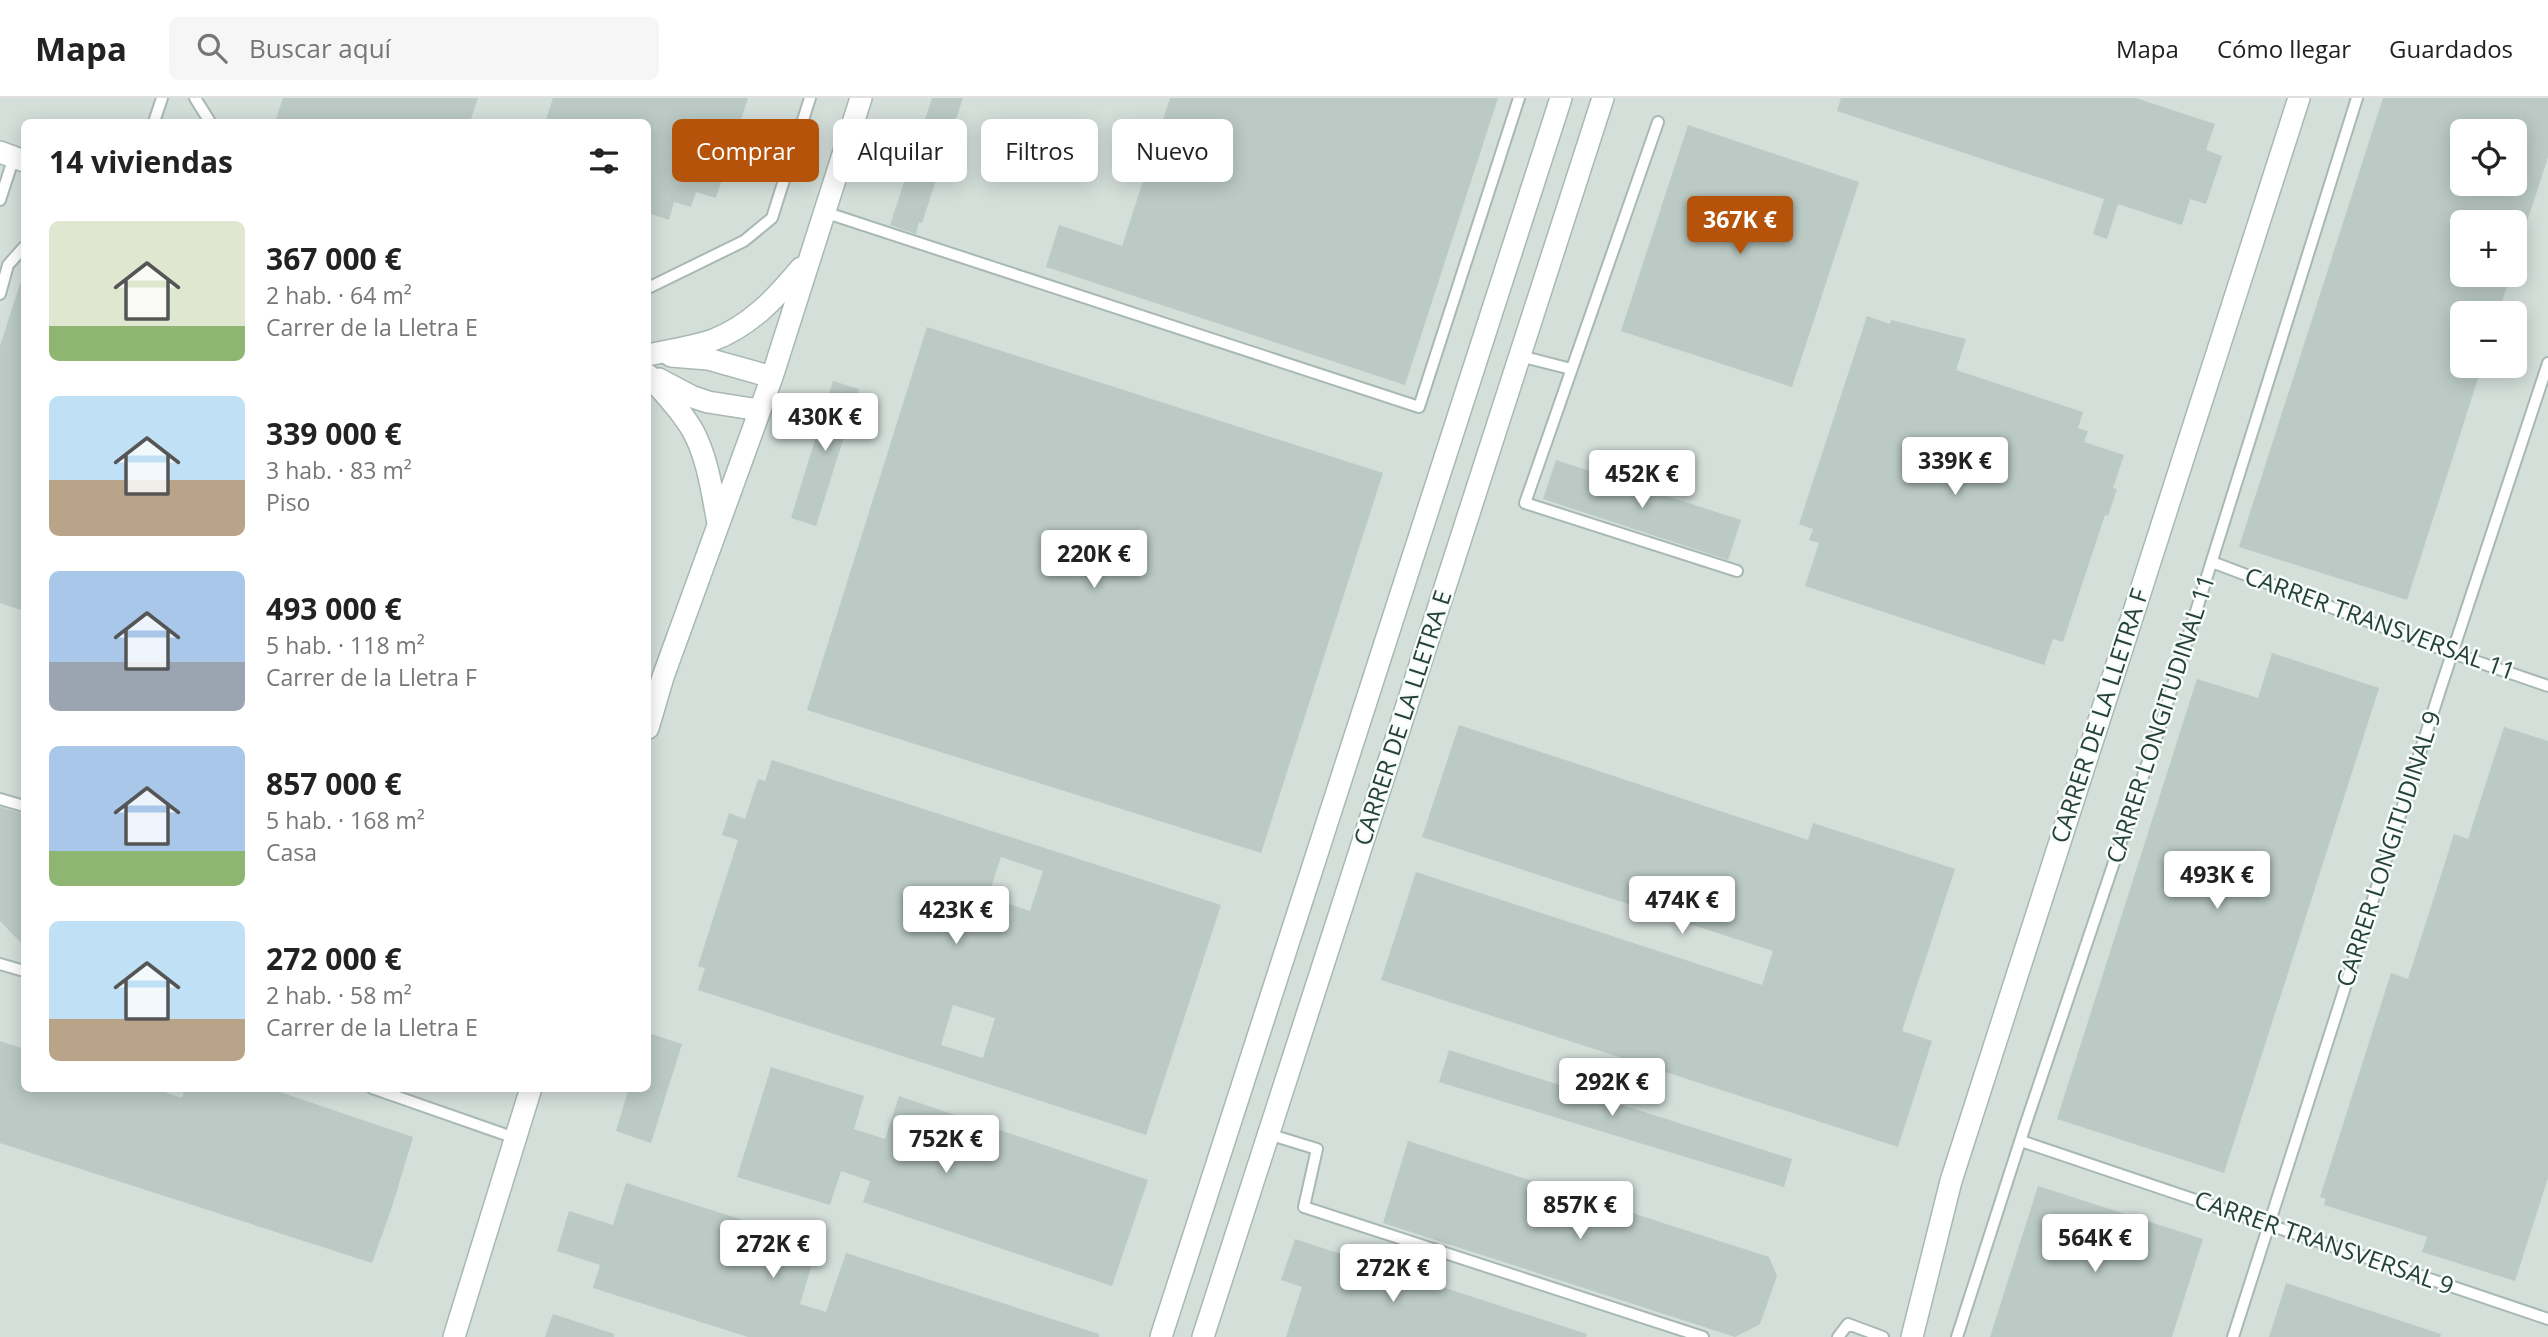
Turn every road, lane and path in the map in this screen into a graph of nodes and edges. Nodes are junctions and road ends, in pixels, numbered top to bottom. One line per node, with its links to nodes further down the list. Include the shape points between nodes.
1 (162, 98): 10 (lane)
2 (195, 98): 11 (lane)
3 (810, 98): 18 (lane, via 772,218 744,241)
4 (861, 98): 15 (street)
5 (1519, 98): 15 (lane, via 1419,407)
6 (1561, 98): 48 (street, CARRER DE LA LLETRA E)
7 (1603, 98): 22 (street, CARRER DE LA LLETRA E)
8 (2299, 98): 52 (street, CARRER DE LA LLETRA F, via 1951,1181)
9 (2357, 98): 30 (lane, CARRER LONGITUDINAL 11)
10 (155, 119)
11 (208, 119)
12 (1658, 122): 24 (lane)
13 (13, 157): 14 (lane)
14 (0, 200)
15 (824, 212): 17 (street)
16 (21, 250): 19 (lane, via 8,265)
17 (809, 258): 20 (street, via 772,302 741,326 711,341); 27 (street)
18 (651, 287)
19 (0, 294)
20 (651, 354)
21 (651, 355): 27 (street, via 708,359)
22 (1520, 356): 24 (lane); 41 (street, CARRER DE LA LLETRA E)
23 (2548, 363): 32 (lane, CARRER LONGITUDINAL 9)
24 (1571, 369): 31 (lane, via 1525,503)
25 (651, 376): 28 (street, via 693,397)
26 (651, 377): 29 (street, via 694,432 706,462)
27 (772, 377): 28 (street)
28 (759, 410): 29 (street)
29 (718, 525): 34 (street)
30 (2211, 562): 32 (lane, CARRER TRANSVERSAL 11); 43 (lane, CARRER LONGITUDINAL 11)
31 (1737, 572)
32 (2452, 653): 33 (lane, CARRER TRANSVERSAL 11); 44 (lane, CARRER LONGITUDINAL 9)
33 (2548, 686)
34 (653, 691)
35 (0, 799): 36 (lane)
36 (21, 805)
37 (0, 964): 38 (lane)
38 (21, 970)
39 (383, 1092): 42 (lane)
40 (530, 1092): 42 (street)
41 (1268, 1135): 46 (street, CARRER DE LA LLETRA E); 49 (lane, via 1317,1149 1304,1207)
42 (515, 1138): 47 (street)
43 (2021, 1141): 44 (lane, CARRER TRANSVERSAL 9); 53 (lane, CARRER LONGITUDINAL 11)
44 (2269, 1223): 45 (lane, CARRER TRANSVERSAL 9); 54 (lane, CARRER LONGITUDINAL 9)
45 (2548, 1319)
46 (1206, 1336)
47 (454, 1337)
48 (1161, 1337)
49 (1703, 1337)
50 (1838, 1337): 51 (lane, via 1848,1324)
51 (1883, 1337)
52 (1912, 1337)
53 (1957, 1337)
54 (2233, 1337)

